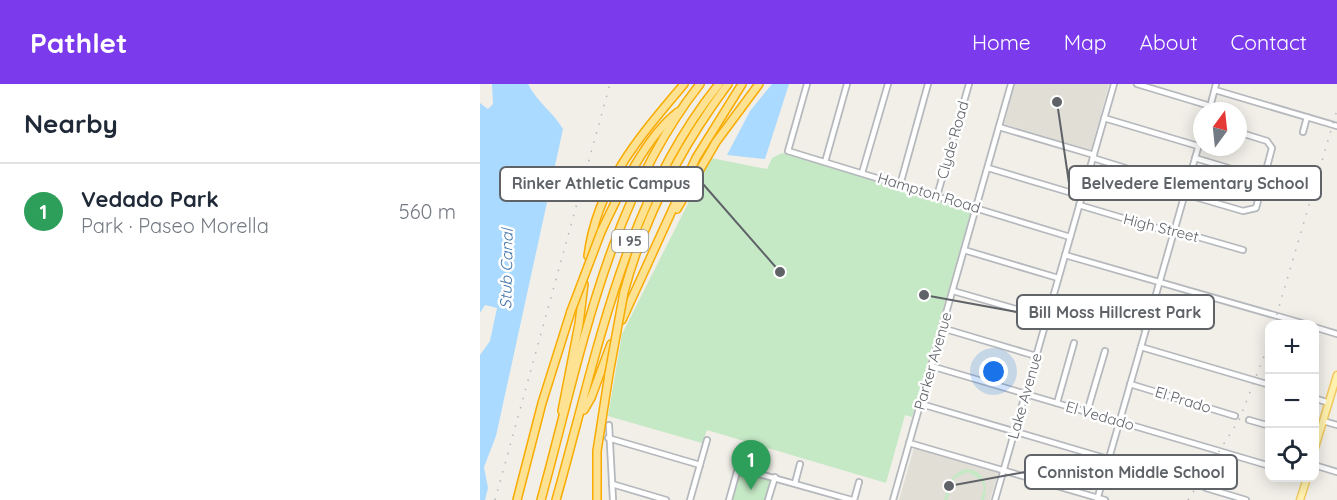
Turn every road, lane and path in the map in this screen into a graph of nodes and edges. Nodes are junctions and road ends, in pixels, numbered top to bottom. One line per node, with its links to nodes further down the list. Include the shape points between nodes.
1 (684, 84): 45 (highway, via 615,172 597,215)
2 (700, 84): 18 (highway, I 95)
3 (719, 84): 73 (highway, I 95, via 680,139 641,214 619,276)
4 (728, 84): 107 (highway, bridge, via 662,190 639,244 624,292 609,375 597,451)
5 (742, 84): 41 (highway, via 705,141)
6 (759, 84): 41 (highway, via 716,142)
7 (807, 84): 28 (street, Hampton Road, via 788,151)
8 (848, 84): 28 (street)
9 (888, 84): 30 (street)
10 (928, 84): 32 (street)
11 (969, 84): 35 (street, Clyde Road)
12 (1011, 84): 22 (street, Parker Avenue)
13 (1114, 84): 20 (street, Lake Avenue)
14 (1137, 84): 17 (street)
15 (1216, 87): 16 (street); 19 (street)
16 (1211, 102)
17 (1193, 103)
18 (683, 109): 83 (highway, I 95, via 648,165 621,223); 104 (highway, bridge, via 668,120 642,156 601,232 546,386)
19 (1307, 117): 21 (street); 23 (street)
20 (1104, 118): 25 (street); 26 (street, Lake Avenue)
21 (1337, 126)
22 (999, 127): 26 (street); 29 (street, Parker Avenue)
23 (1303, 132)
24 (1247, 135): 31 (street, via 1271,146)
25 (1193, 145)
26 (1093, 157): 33 (street); 36 (street, Lake Avenue)
27 (1195, 158): 31 (street); 33 (street)
28 (825, 162): 30 (street, Hampton Road)
29 (988, 168): 36 (street); 38 (street, Parker Avenue)
30 (862, 173): 32 (street, Hampton Road)
31 (1265, 179): 34 (street, via 1258,204 1250,211)
32 (900, 184): 35 (street, Hampton Road)
33 (1187, 187): 34 (street)
34 (1185, 194): 39 (street)
35 (937, 196): 38 (street, Hampton Road)
36 (1082, 196): 37 (street, Lake Avenue)
37 (1079, 205): 39 (street, High Street); 40 (street, Lake Avenue)
38 (976, 207): 40 (street, Hampton Road); 42 (street, Parker Avenue)
39 (1173, 233): 43 (street, High Street); 47 (street)
40 (1070, 237): 44 (street, Lake Avenue)
41 (657, 242): 52 (highway)
42 (964, 250): 46 (street); 49 (street, Parker Avenue)
43 (1243, 250)
44 (1065, 255): 46 (street, Lake Avenue); 47 (street)
45 (588, 256)
46 (1058, 278): 50 (street, Lake Avenue)
47 (1159, 282): 53 (street); 55 (street)
48 (584, 284): 83 (highway)
49 (953, 291): 51 (street); 54 (street, Parker Avenue)
50 (1052, 300): 51 (street, Lake Avenue); 55 (street)
51 (1047, 318): 62 (street, Lake Avenue)
52 (622, 320)
53 (1291, 320)
54 (942, 328): 62 (street); 63 (street, Parker Avenue)
55 (1146, 328): 60 (street)
56 (1319, 329): 57 (street)
57 (1337, 334)
58 (1074, 343): 69 (street)
59 (611, 344): 73 (highway, via 591,398)
60 (1141, 346): 65 (street); 66 (street)
61 (1105, 351): 72 (street)
62 (1036, 356): 67 (street, Lake Avenue)
63 (932, 366): 67 (street, El Vedado); 71 (street, Parker Avenue)
64 (1337, 375): 70 (main road)
65 (1130, 384): 74 (street, El Prado); 76 (street)
66 (1265, 384)
67 (1025, 394): 69 (street, El Vedado); 81 (street, Lake Avenue)
68 (1319, 400): 70 (street)
69 (1057, 403): 72 (street, El Vedado)
70 (1329, 403): 77 (main road)
71 (921, 404): 81 (street); 86 (street, Parker Avenue)
72 (1087, 412): 76 (street, El Vedado)
73 (580, 415): 106 (highway, I 95)
74 (1235, 416)
75 (1249, 420): 79 (street)
76 (1119, 421): 88 (street); 91 (street, El Vedado)
77 (1323, 421): 80 (street); 82 (main road)
78 (609, 425): 84 (street)
79 (1265, 425)
80 (1337, 425)
81 (1014, 431): 88 (street); 94 (street, Lake Avenue)
82 (1319, 432)
83 (559, 435): 105 (highway, I 95)
84 (608, 438): 90 (street); 100 (street)
85 (707, 440): 90 (street)
86 (909, 443): 94 (street); 114 (street, Parker Avenue)
87 (743, 450): 93 (street)
88 (1108, 459): 101 (street); 103 (street)
89 (801, 464): 99 (street)
90 (700, 465): 110 (street)
91 (1265, 465)
92 (1319, 467): 95 (street)
93 (738, 468): 96 (street); 111 (street)
94 (1003, 470): 103 (street); 115 (street, Lake Avenue)
95 (1337, 472)
96 (775, 477): 99 (street); 112 (street)
97 (859, 482): 113 (street)
98 (1305, 482): 118 (main road)
99 (795, 483): 113 (street)
100 (612, 484): 108 (street); 109 (street)
101 (1193, 484)
102 (1206, 488): 117 (street)
103 (1097, 499): 116 (street)
104 (517, 500)
105 (541, 500)
106 (556, 500)
107 (597, 500)
108 (613, 500)
109 (666, 500)
110 (690, 500)
111 (729, 500)
112 (768, 500)
113 (853, 500)
114 (893, 500)
115 (995, 500)
116 (1105, 500)
117 (1246, 500)
118 (1300, 500)

